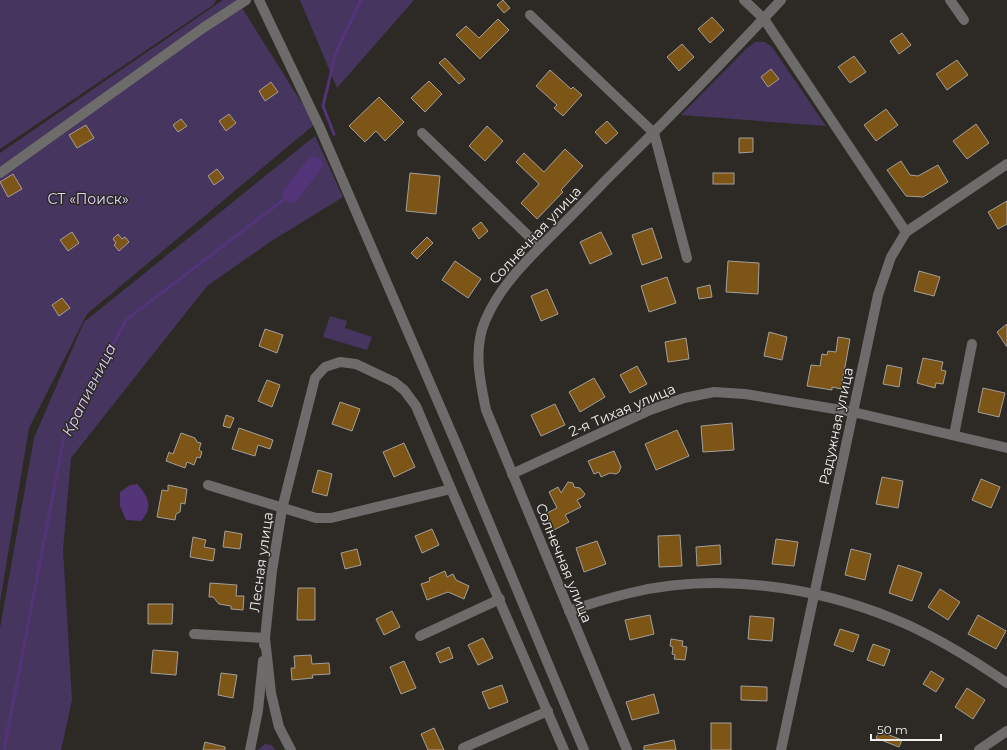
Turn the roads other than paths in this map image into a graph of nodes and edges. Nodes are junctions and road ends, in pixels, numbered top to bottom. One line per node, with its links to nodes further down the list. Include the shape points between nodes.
1 (246, 0): 12 (street)
2 (259, 0): 37 (street, via 323,135)
3 (744, 0): 7 (street)
4 (781, 0): 7 (street, Солнечная улица)
5 (950, 0): 8 (street)
6 (530, 15): 10 (street)
7 (764, 19): 10 (street, Солнечная улица); 13 (street)
8 (964, 20)
9 (422, 132): 14 (street)
10 (654, 133): 14 (street, Солнечная улица); 15 (street)
11 (1007, 164): 13 (street, Радужная улица)
12 (0, 173)
13 (906, 232): 17 (street, Радужная улица, via 891,257 878,295)
14 (540, 247): 20 (street, Солнечная улица, via 497,296 484,322 478,350 479,378 486,410)
15 (687, 258)
16 (972, 344): 18 (street)
17 (853, 412): 18 (street, 2-я Тихая улица); 20 (street, 2-я Тихая улица, via 745,394 714,392 684,398 650,410); 24 (street, Радужная улица)
18 (954, 434): 19 (street, 2-я Тихая улица)
19 (1007, 448)
20 (512, 474): 26 (street, Солнечная улица)
21 (208, 485): 23 (street)
22 (451, 489): 23 (street, via 331,518 316,518); 23 (street, Лесная улица, via 416,406 404,390 394,382 356,364 340,362 325,367 315,378); 25 (street)
23 (282, 509): 29 (street, Лесная улица)
24 (815, 593): 26 (street, via 771,586 718,583 673,586 631,592); 30 (street, via 894,619 976,662); 39 (street, Радужная улица)
25 (500, 599): 28 (street); 31 (street)
26 (569, 611): 38 (street, Солнечная улица)
27 (194, 634): 29 (street)
28 (420, 636)
29 (265, 638): 34 (street, via 258,710); 35 (street, Лесная улица, via 271,693 279,727)
30 (1007, 683)
31 (548, 711): 33 (street); 36 (street)
32 (1007, 731): 40 (street)
33 (463, 748)
34 (250, 750)
35 (291, 750)
36 (564, 750)
37 (584, 750)
38 (627, 750)
39 (781, 750)
40 (979, 750)

